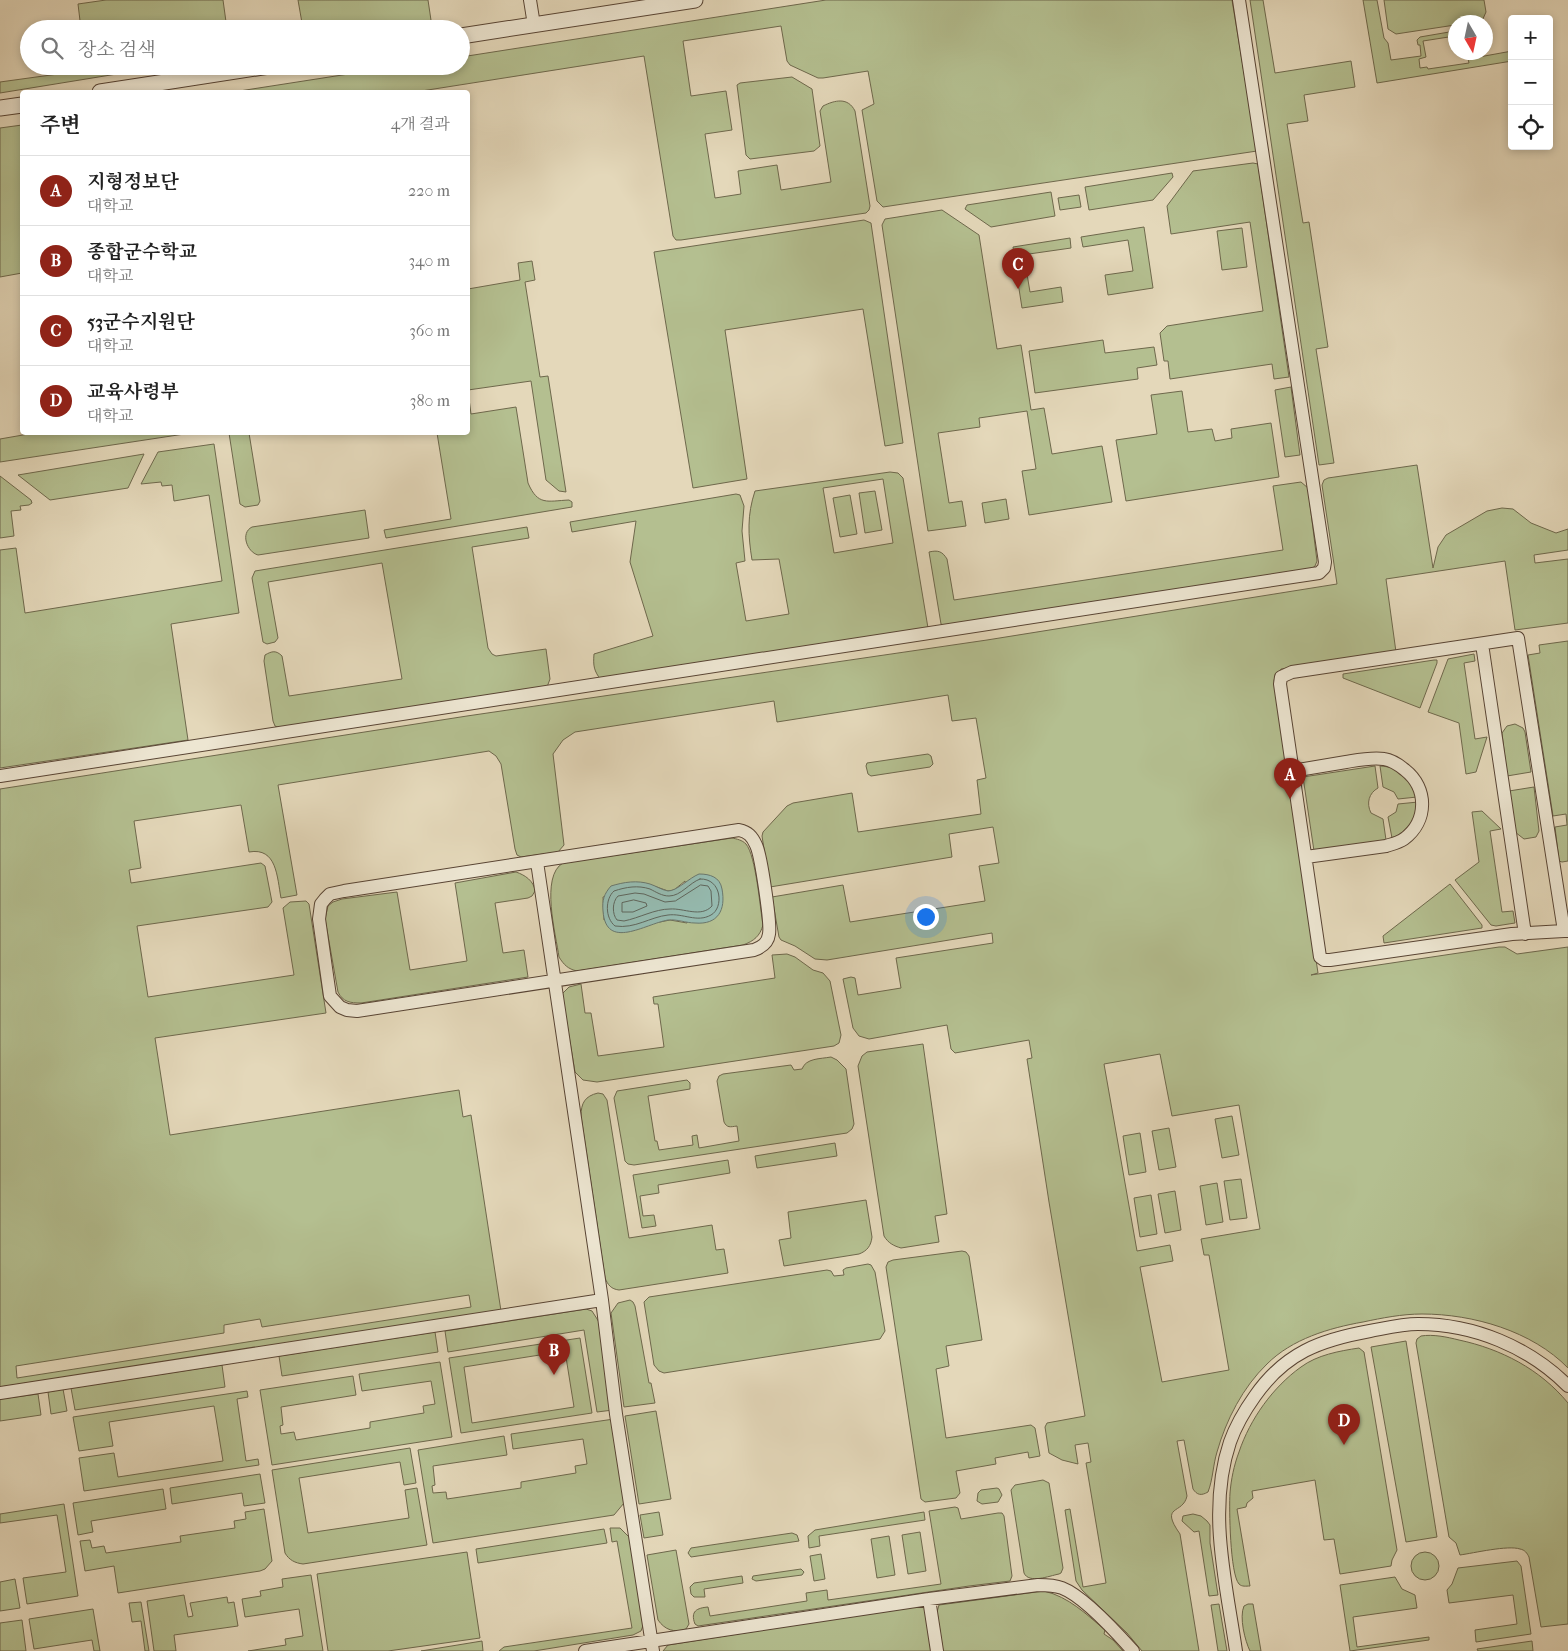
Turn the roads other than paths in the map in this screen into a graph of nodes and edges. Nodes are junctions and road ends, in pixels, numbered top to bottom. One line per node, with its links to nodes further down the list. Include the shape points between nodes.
1 (530, 0): 4 (street)
2 (695, 0): 4 (street)
3 (1239, 0): 12 (street, via 1325,562 1319,573)
4 (534, 25): 5 (street)
5 (470, 35)
6 (210, 75): 7 (street)
7 (113, 90)
8 (20, 105): 9 (street)
9 (0, 108)
10 (1482, 644): 11 (street, via 1286,673 1280,684); 15 (street, via 1518,638); 16 (street)
11 (1292, 771): 13 (street); 13 (street, via 1366,759 1386,759 1411,774 1422,799 1416,825 1396,843)
12 (0, 776)
13 (1306, 857): 16 (street, via 1319,952 1324,960)
14 (537, 862): 17 (street); 17 (street, via 739,830 746,832 756,845 767,909 767,941 754,950); 17 (street, via 330,894 321,904 319,919 330,996 340,1007 357,1011)
15 (1566, 931): 16 (street)
16 (1524, 934)
17 (554, 981): 18 (street)
18 (602, 1300): 20 (street); 22 (street)
19 (1568, 1386): 26 (street, via 1537,1359 1512,1345 1477,1333 1430,1325 1394,1326 1335,1339 1293,1357 1262,1386 1239,1420 1230,1441 1220,1484 1218,1530)
20 (0, 1393)
21 (929, 1599): 22 (street); 24 (street); 25 (street, via 1038,1585 1062,1588 1114,1629)
22 (652, 1646): 23 (street)
23 (585, 1651)
24 (938, 1651)
25 (1133, 1651)
26 (1236, 1651)

